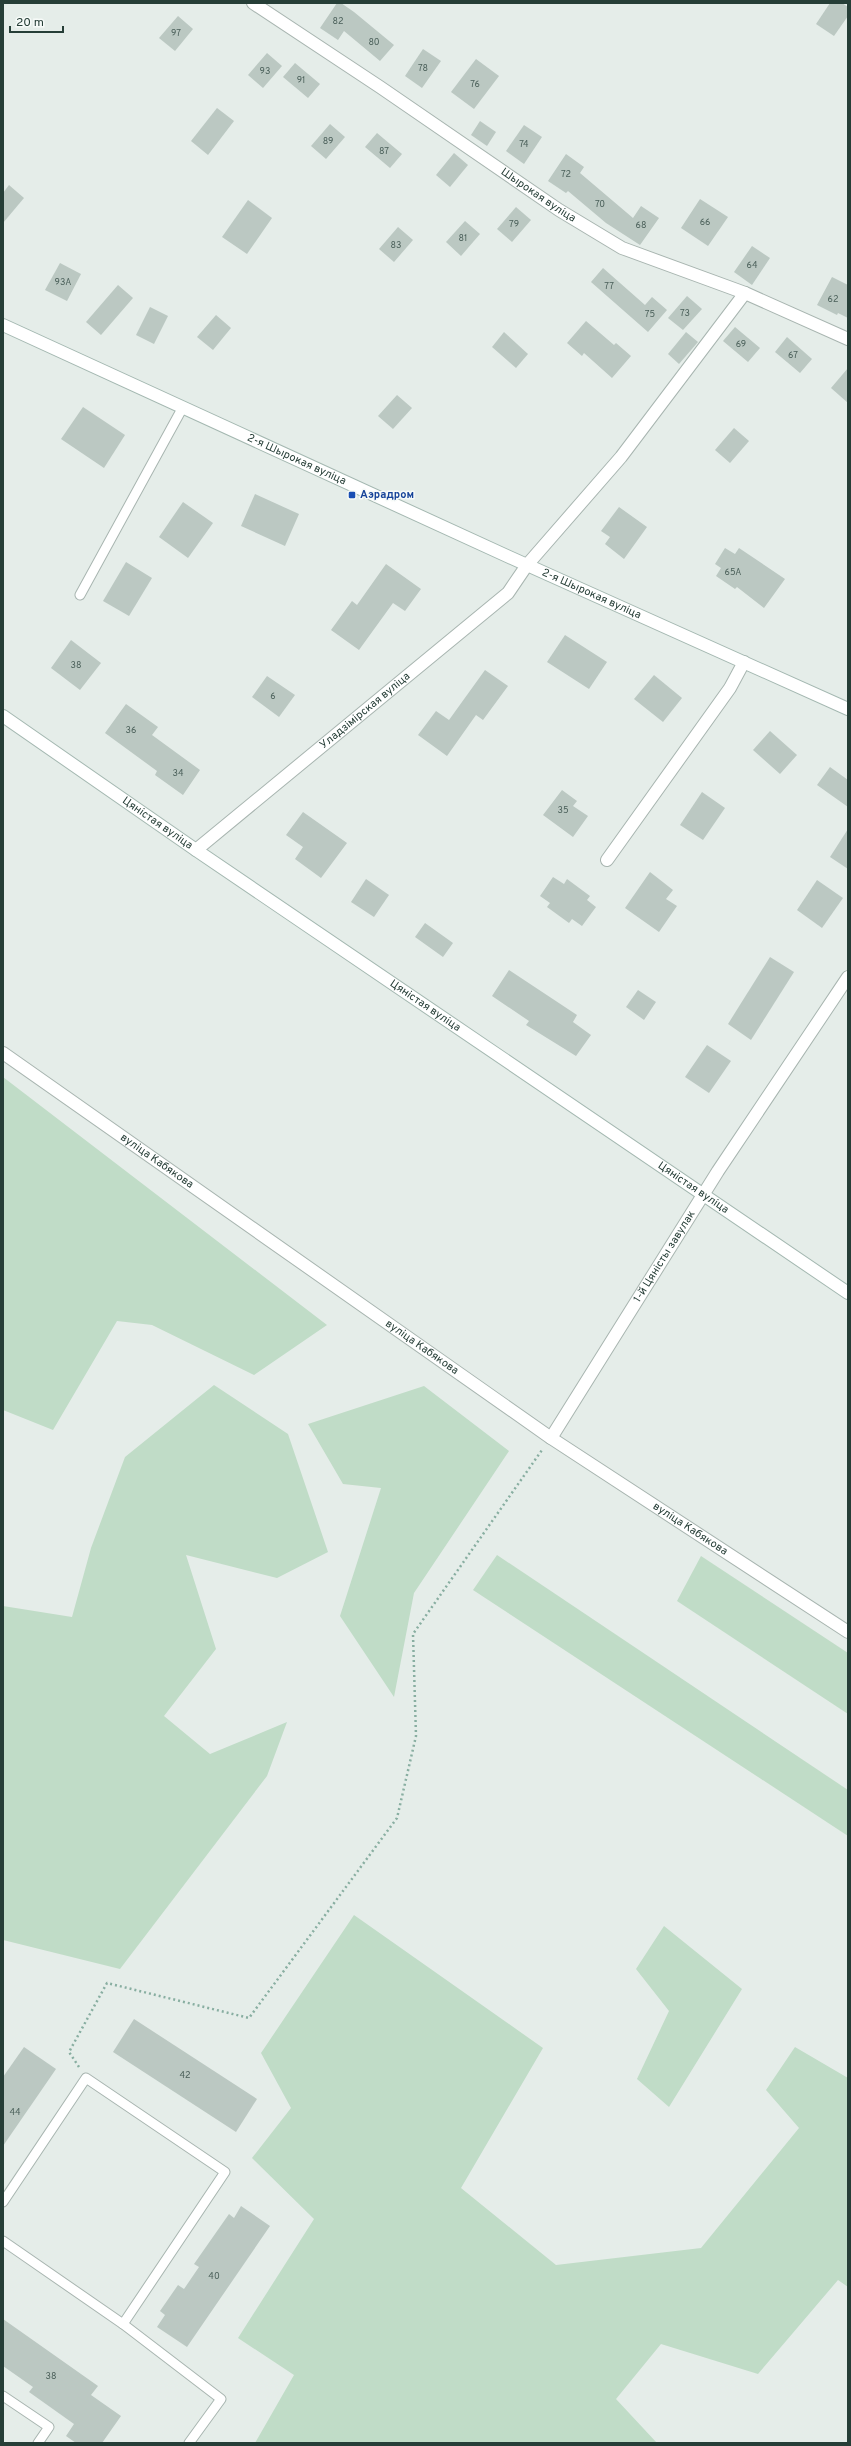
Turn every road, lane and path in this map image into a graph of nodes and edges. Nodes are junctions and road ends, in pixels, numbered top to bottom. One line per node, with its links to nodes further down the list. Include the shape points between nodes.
1 (253, 3): 2 (street, Шырокая вуліца, via 559,210 616,244)
2 (745, 293): 4 (street, Шырокая вуліца); 6 (street, Уладзімірская вуліца, via 621,457)
3 (3, 325): 5 (street, 2-я Шырокая вуліца)
4 (848, 339)
5 (183, 407): 6 (street, 2-я Шырокая вуліца); 7 (lane)
6 (527, 565): 8 (street, 2-я Шырокая вуліца); 11 (street, Уладзімірская вуліца, via 508,593)
7 (80, 595)
8 (744, 662): 9 (street, 2-я Шырокая вуліца); 12 (street, via 730,688)
9 (848, 709)
10 (3, 716): 11 (street, Цяністая вуліца)
11 (196, 850): 15 (street, Цяністая вуліца)
12 (607, 860)
13 (848, 979): 15 (street, 1-й Цяністы завулак)
14 (3, 1053): 17 (street, вуліца Кабякова)
15 (704, 1194): 16 (street, Цяністая вуліца); 17 (street, 1-й Цяністы завулак)
16 (848, 1293)
17 (550, 1438): 18 (street, вуліца Кабякова); 19 (path, via 413,1634 416,1736 397,1818 249,2018 107,1983 68,2052)
18 (848, 1632)
19 (86, 2078): 20 (lane); 22 (lane, via 225,2172)
20 (3, 2202)
21 (3, 2241): 22 (lane)
22 (123, 2324): 25 (lane, via 221,2399)
23 (3, 2396): 24 (lane, via 49,2427)
24 (38, 2443)
25 (189, 2443)

